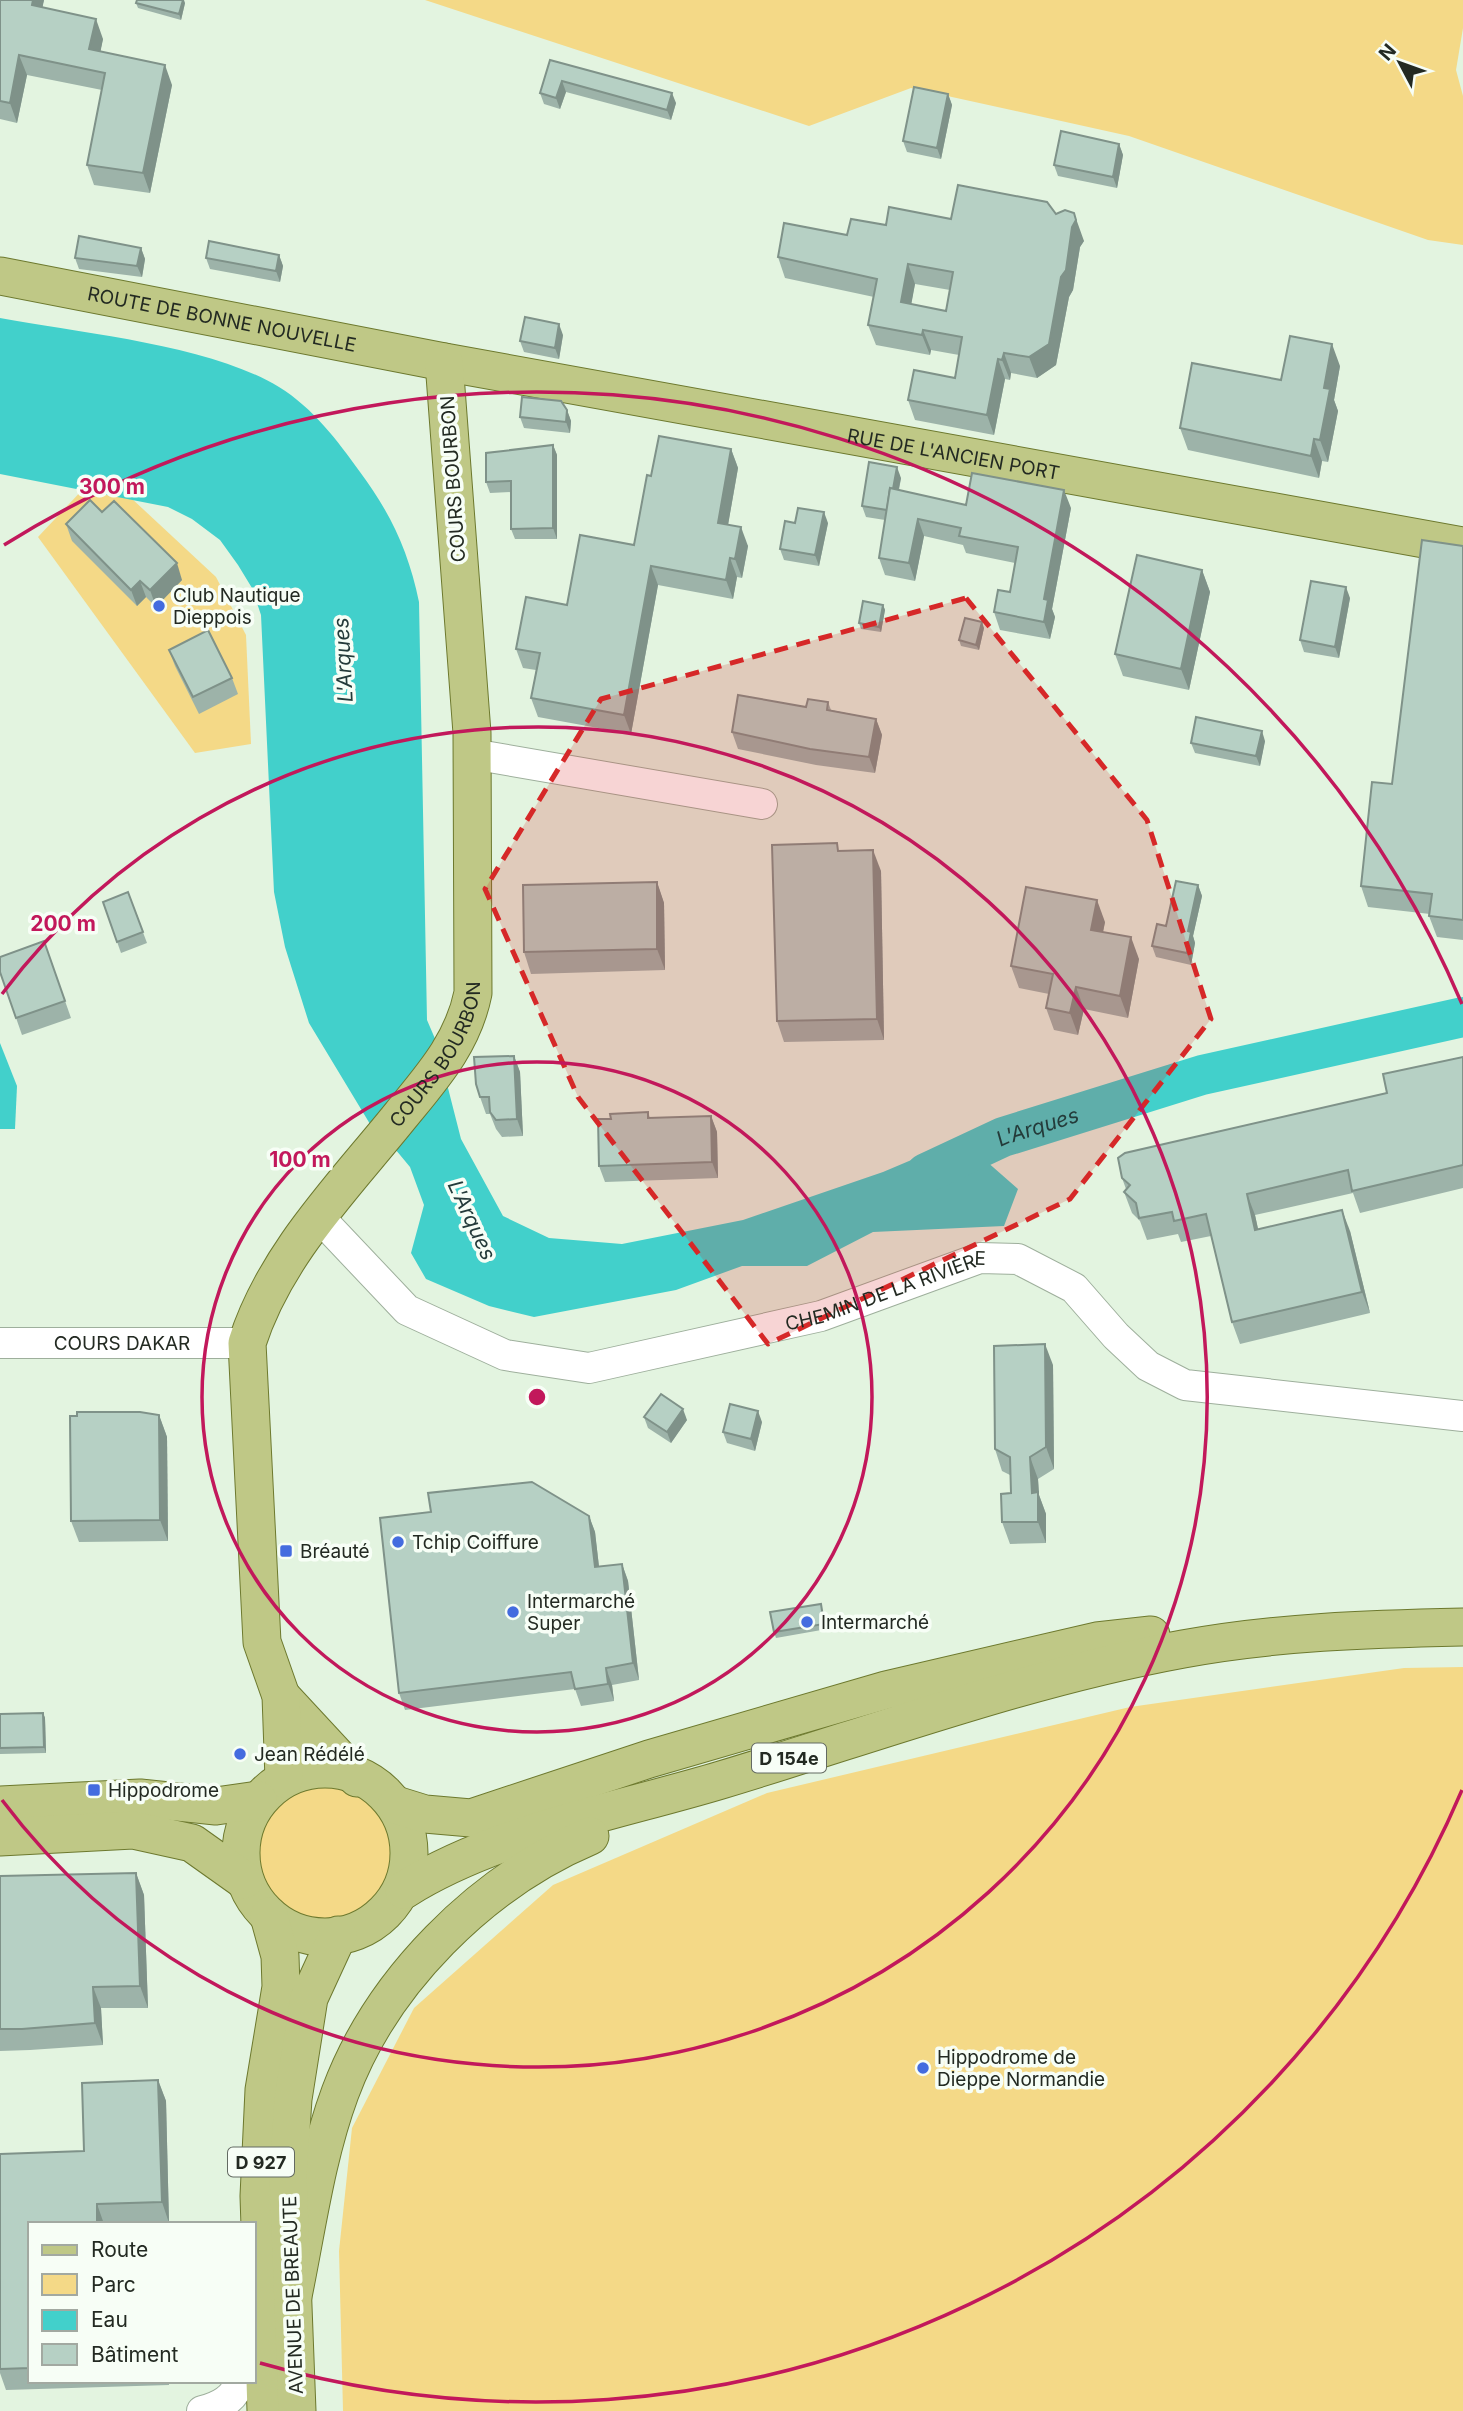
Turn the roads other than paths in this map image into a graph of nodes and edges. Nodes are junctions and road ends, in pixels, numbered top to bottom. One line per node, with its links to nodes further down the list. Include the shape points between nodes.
1 (0, 276): 2 (main road, ROUTE DE BONNE NOUVELLE)
2 (444, 362): 3 (main road, RUE DE L'ANCIEN PORT); 4 (main road, COURS BOURBON)
3 (1463, 546)
4 (472, 754): 5 (street); 6 (main road, COURS BOURBON, via 473,993 467,1022 440,1066)
5 (762, 804)
6 (319, 1217): 8 (main road, COURS BOURBON, via 291,1250 258,1306); 9 (street, CHEMIN DE LA RIVIÈRE, via 407,1310 505,1355 589,1368 821,1316 981,1258 1018,1258 1074,1288 1148,1366 1185,1385)
7 (0, 1343): 8 (street, COURS DAKAR)
8 (247, 1343): 12 (main road, COURS BOURBON, via 262,1642)
9 (1463, 1416)
10 (1463, 1627): 11 (main road, D 154e)
11 (1379, 1629): 14 (main road, D 154e, via 1276,1636 1183,1649 1098,1668 997,1693); 17 (main road, D 154e, via 1276,1625 1097,1641 886,1690 649,1759 471,1818 425,1814)
12 (281, 1696): 13 (main road, COURS BOURBON); 15 (main road, COURS BOURBON)
13 (357, 1778): 15 (main road, via 333,1771 308,1771); 17 (main road)
14 (721, 1780): 20 (main road, D 154e, via 471,1853); 23 (main road, via 531,1865 465,1913 386,2003 340,2091)
15 (271, 1789): 16 (main road, via 216,1806 139,1798); 19 (main road, via 243,1828 239,1860)
16 (0, 1804)
17 (396, 1805): 20 (main road, via 412,1846)
18 (0, 1837): 19 (main road, via 133,1830 192,1843)
19 (244, 1880): 21 (main road)
20 (404, 1889): 22 (main road, via 381,1917)
21 (269, 1916): 22 (main road, via 308,1934); 23 (main road, AVENUE DE BREAUTE / D 927, via 280,1956 281,1987 263,2103 259,2196)
22 (338, 1935): 23 (main road, AVENUE DE BREAUTE / D 927, via 309,1998 293,2099)
23 (270, 2316): 26 (main road, AVENUE DE BREAUTE / D 927); 27 (main road, AVENUE DE BREAUTE / D 927)
24 (240, 2383): 25 (street, via 219,2406)
25 (202, 2411)
26 (266, 2411)
27 (297, 2411)

